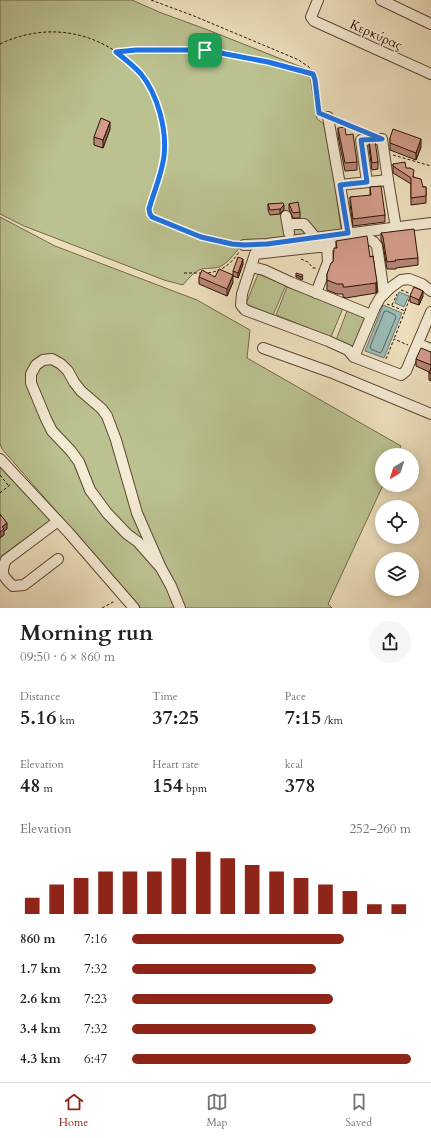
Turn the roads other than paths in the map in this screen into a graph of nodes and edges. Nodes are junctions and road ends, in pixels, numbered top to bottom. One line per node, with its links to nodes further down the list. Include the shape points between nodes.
1 (318, 0): 4 (street, Κερκύρας, via 311,17 314,21)
2 (381, 0): 3 (street)
3 (431, 24)
4 (431, 74)
5 (328, 117): 8 (street)
6 (388, 180): 7 (street); 7 (street, via 382,139 361,140); 12 (street)
7 (367, 182): 8 (street)
8 (340, 185): 13 (street)
9 (286, 216): 11 (street)
10 (431, 223): 12 (street)
11 (288, 226): 14 (street, via 304,224); 15 (street)
12 (396, 228): 13 (street)
13 (348, 233): 14 (street)
14 (315, 237): 15 (street)
15 (290, 241): 16 (street)
16 (244, 245)
17 (327, 246): 18 (street, via 256,254); 19 (street, via 369,239 377,246); 22 (street, via 328,262)
18 (252, 267): 22 (street); 29 (street, via 242,294 241,305 244,310 335,344 348,350)
19 (381, 273): 20 (street); 23 (street)
20 (401, 280): 21 (street, via 415,280); 23 (street)
21 (431, 292)
22 (316, 293): 25 (street)
23 (384, 294): 25 (street)
24 (431, 312): 26 (street)
25 (372, 315): 29 (street)
26 (417, 346): 28 (street); 29 (street, via 406,371 401,375)
27 (262, 348): 30 (street, via 330,372)
28 (431, 349)
29 (354, 357)
30 (431, 414)
31 (0, 459): 32 (street)
32 (58, 521): 33 (street, via 6,560 2,569 5,579 13,586 24,585); 35 (street)
33 (58, 559)
34 (161, 568): 34 (street, via 107,513 90,490 79,462 52,431 31,383 31,374 36,365 43,360 52,359 68,370 81,391 107,416 132,499); 36 (street)
35 (134, 608)
36 (180, 608)

